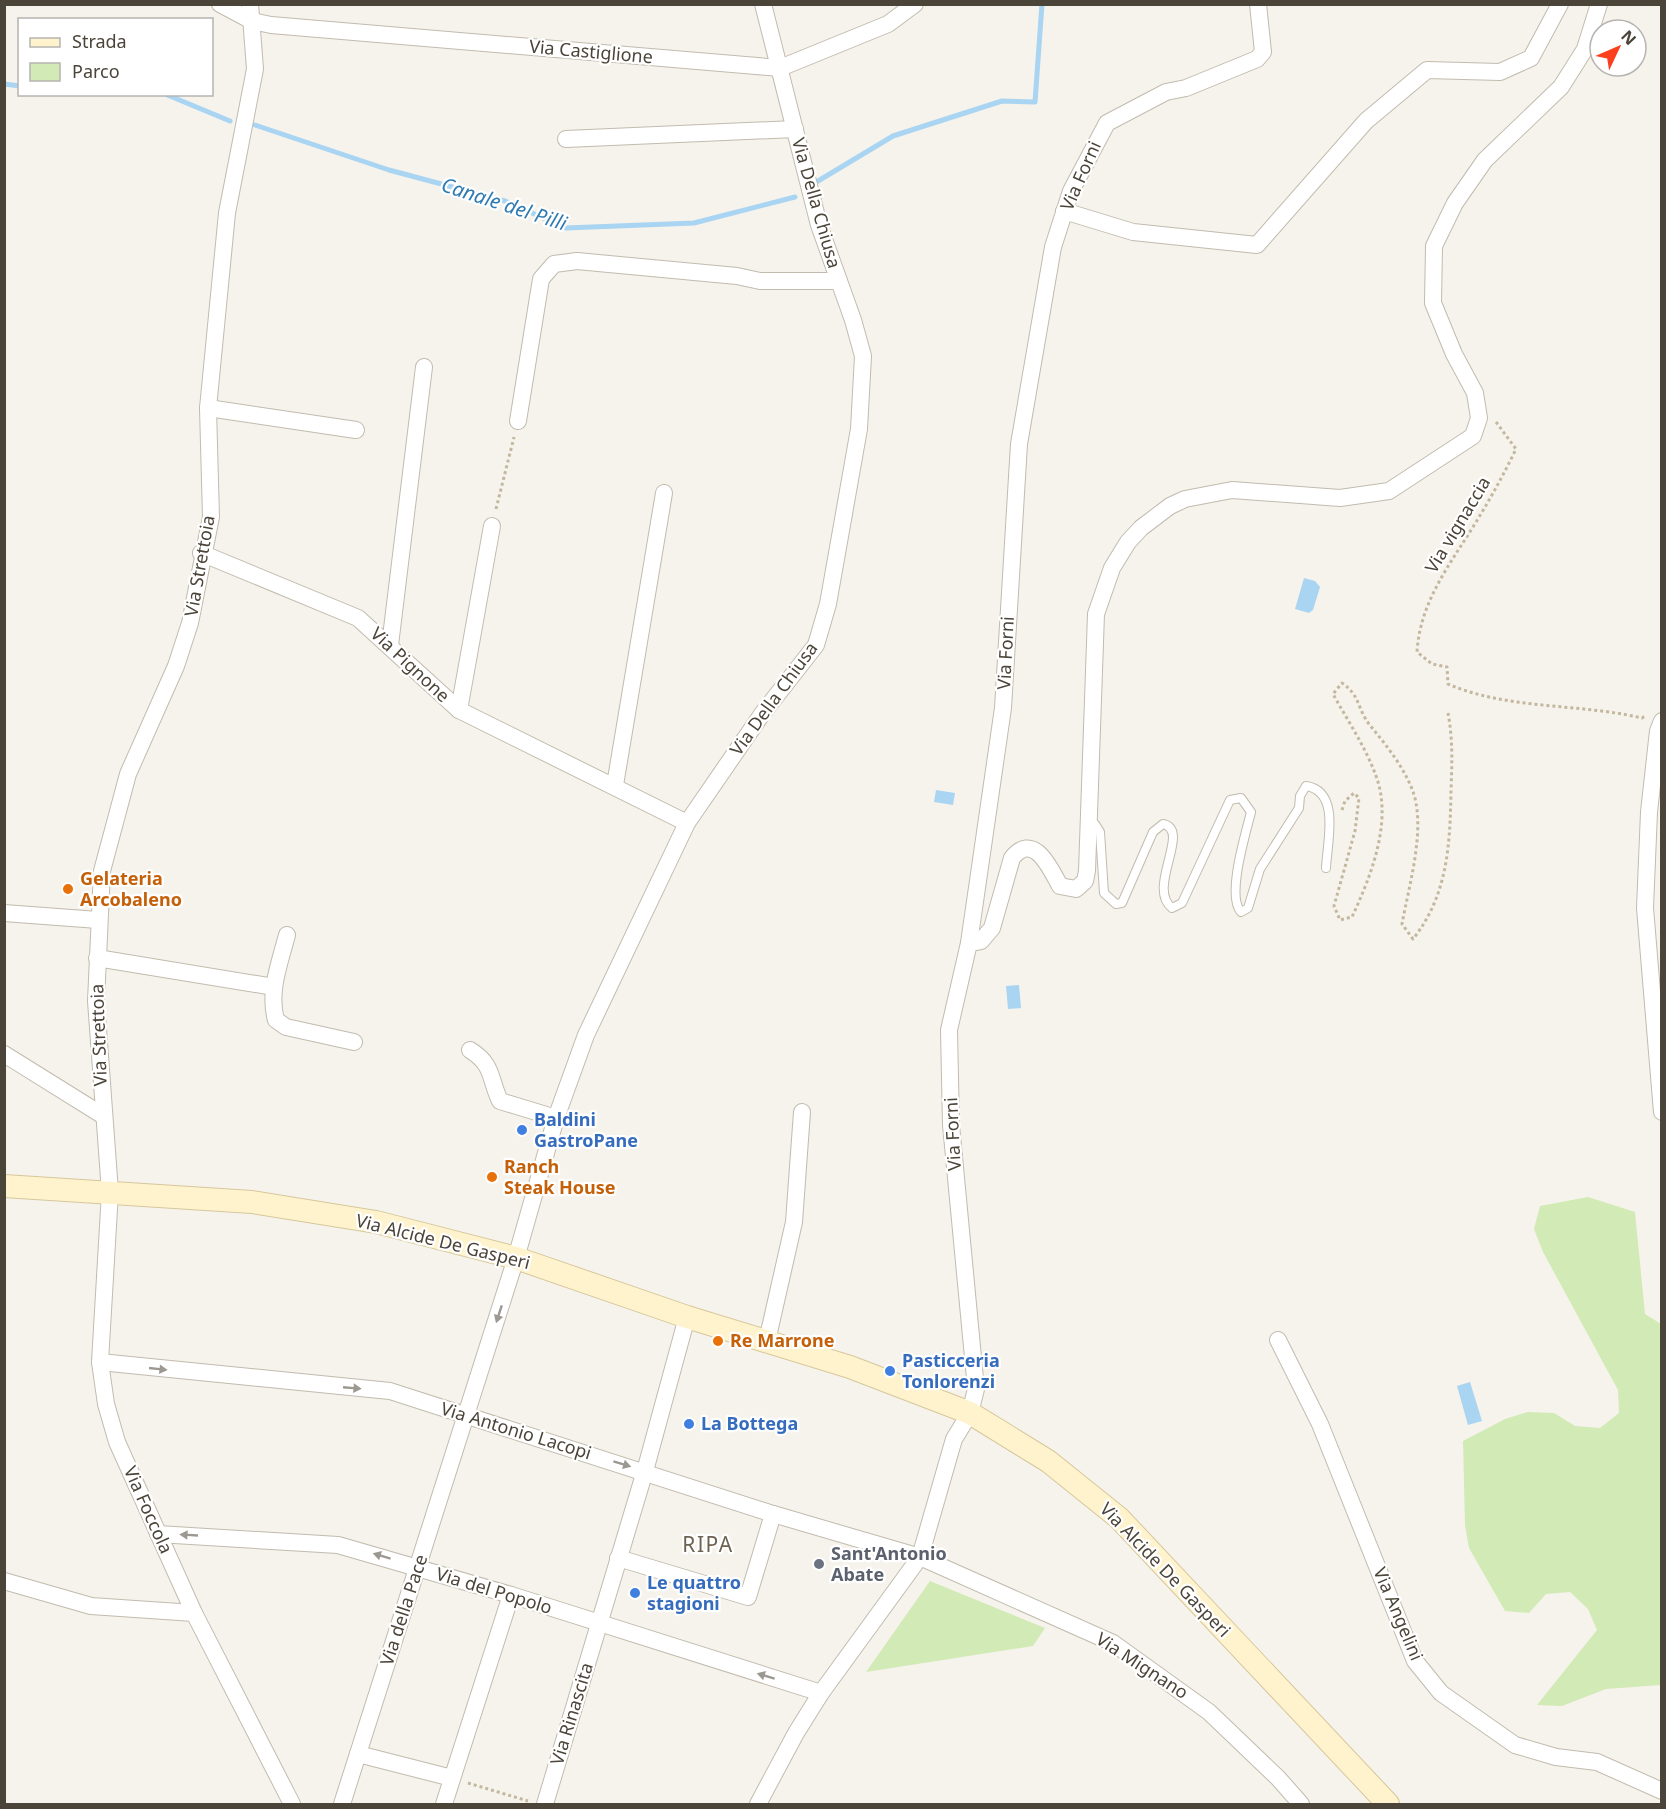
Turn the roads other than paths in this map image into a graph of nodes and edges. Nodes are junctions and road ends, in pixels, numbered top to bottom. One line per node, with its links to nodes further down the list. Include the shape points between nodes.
1 (220, 4): 7 (street, Via Castiglione)
2 (763, 4): 8 (street, Via Della Chiusa)
3 (915, 4): 8 (street, Via Castiglione, via 888,24)
4 (1258, 4): 11 (street, Via Forni, via 1263,52 1257,59 1186,88 1166,92 1107,123)
5 (1560, 4): 11 (street, via 1531,58 1500,72 1427,70 1366,121 1257,245 1133,232)
6 (1599, 4): 25 (street, via 1585,49 1561,87 1485,160 1455,203 1434,246 1433,303 1475,393 1479,418 1473,436 1389,491 1340,498 1232,490 1185,499 1141,528 1112,568 1096,614)
7 (251, 13): 8 (street, Via Castiglione, via 272,25); 14 (street, Via Strettoia, via 255,69 227,213)
8 (780, 68): 9 (street, Via Della Chiusa)
9 (795, 129): 10 (street); 12 (street, Via Della Chiusa, via 819,225)
10 (566, 139)
11 (1064, 211): 30 (street, Via Forni, via 1053,247 1019,444 1007,672)
12 (838, 281): 15 (street, via 760,281 577,261 554,264 541,279); 24 (street, Via Della Chiusa, via 862,356 859,429 828,604 816,645 762,714)
13 (424, 367): 20 (street)
14 (208, 408): 16 (street); 19 (street, Via Strettoia, via 211,517)
15 (518, 421)
16 (356, 430)
17 (664, 493): 23 (street)
18 (492, 525): 21 (street)
19 (201, 553): 20 (street, Via Pignone, via 358,618); 28 (street, Via Strettoia, via 176,666 128,774 102,871)
20 (390, 645): 21 (street, Via Pignone)
21 (459, 710): 23 (street, Via Pignone)
22 (1657, 717): 37 (street, via 1645,895)
23 (615, 786): 24 (street, Via Pignone)
24 (687, 823): 39 (street, Via Della Chiusa, via 586,1035)
25 (1088, 824): 26 (lane, via 1095,824 1100,832 1104,892 1116,904 1122,903 1153,832 1163,824 1168,825 1174,842 1162,887 1172,908 1182,903 1230,800 1241,798 1251,812 1235,890 1236,907 1241,912 1248,908 1260,869 1299,808 1302,790 1312,787 1325,798 1329,812); 30 (street, via 1087,871 1080,885 1070,889 1060,886 1039,851 1028,847 1020,850 1012,858 993,927 981,940)
26 (1326, 868)
27 (4, 913): 28 (street)
28 (98, 920): 31 (street, Via Strettoia)
29 (287, 934): 32 (street)
30 (969, 943): 47 (street, Via Forni, via 949,1030 951,1125 976,1389)
31 (97, 958): 32 (street); 38 (street, Via Strettoia)
32 (274, 987): 33 (street, via 276,1020 286,1027)
33 (354, 1042)
34 (470, 1050): 39 (street, via 491,1070 500,1101)
35 (4, 1053): 38 (street)
36 (802, 1112): 45 (street, via 794,1222)
37 (1662, 1112)
38 (102, 1115): 41 (street, Via Strettoia)
39 (556, 1118): 42 (street, Via Della Chiusa)
40 (4, 1186): 41 (main road, Via Alcide De Gasperi)
41 (110, 1192): 42 (main road, Via Alcide De Gasperi, via 252,1202 354,1218); 46 (street, Via Foccola)
42 (516, 1258): 43 (main road, Via Alcide De Gasperi); 48 (street, Via della Pace, one-way to 48)
43 (687, 1317): 45 (main road, Via Alcide De Gasperi); 49 (street, Via Rinascita)
44 (1278, 1340): 62 (street, Via Angelini, via 1320,1424 1414,1661 1441,1693 1515,1745 1556,1757 1597,1762)
45 (767, 1341): 47 (main road, Via Alcide De Gasperi, via 850,1367)
46 (100, 1362): 48 (street, Via Antonio Lacopi, one-way to 48, via 390,1391); 51 (street, Via Foccola, via 117,1442)
47 (970, 1413): 52 (street, via 954,1439); 69 (main road, Via Alcide De Gasperi, via 1048,1461 1119,1518)
48 (466, 1416): 49 (street, Via Antonio Lacopi, one-way to 49); 54 (street, Via della Pace)
49 (645, 1471): 50 (street, Via Antonio Lacopi); 53 (street, Via Rinascita)
50 (773, 1514): 52 (street, Via Antonio Lacopi); 53 (street, via 748,1597)
51 (159, 1533): 54 (street, Via del Popolo, one-way to 51, via 338,1545); 57 (street, Via Foccola)
52 (920, 1557): 59 (street); 68 (street, Via Mignano, via 1113,1643 1209,1712)
53 (618, 1558): 58 (street, Via Rinascita)
54 (417, 1568): 56 (street, Via del Popolo); 60 (street, Via della Pace)
55 (4, 1581): 57 (street, via 91,1606)
56 (511, 1595): 58 (street, Via del Popolo); 61 (street)
57 (194, 1613): 64 (street, Via Foccola)
58 (599, 1623): 59 (street, Via del Popolo, one-way to 58); 63 (street, Via Rinascita)
59 (822, 1693): 67 (street)
60 (358, 1754): 61 (street); 65 (street, Via della Pace)
61 (452, 1778): 66 (street)
62 (1662, 1791)
63 (537, 1803)
64 (292, 1804)
65 (342, 1804)
66 (444, 1804)
67 (758, 1804)
68 (1301, 1804)
69 (1388, 1804)

